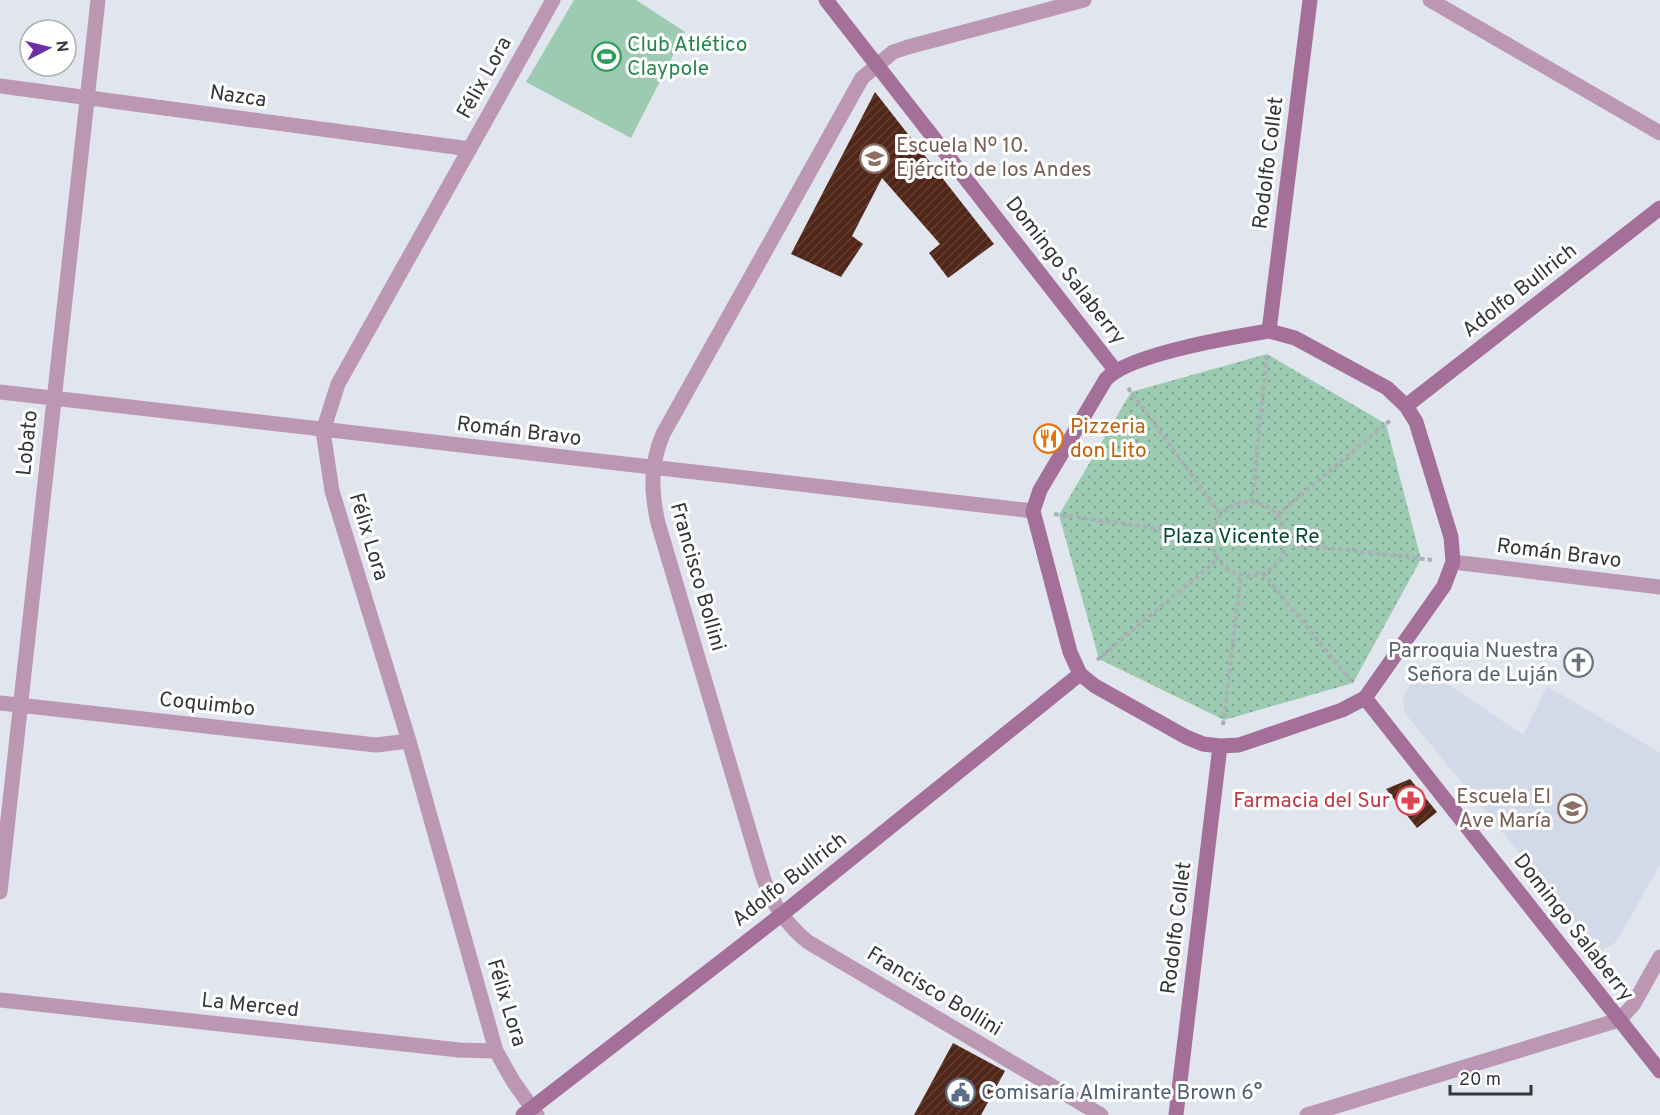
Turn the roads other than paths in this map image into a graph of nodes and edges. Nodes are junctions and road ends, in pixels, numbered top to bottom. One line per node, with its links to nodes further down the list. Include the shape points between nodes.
1 (98, 0): 9 (street, Lobato)
2 (553, 0): 11 (street, Félix Lora)
3 (826, 0): 7 (street, Domingo Salaberry)
4 (1084, 0): 7 (street, Francisco Bollini, via 908,46)
5 (1310, 0): 13 (street, Rodolfo Collet)
6 (1430, 0): 10 (street)
7 (878, 63): 14 (street, Domingo Salaberry); 19 (street, Francisco Bollini, via 862,78 674,413)
8 (0, 86): 9 (street, Nazca)
9 (88, 98): 11 (street, Nazca); 16 (street, Lobato)
10 (1660, 133)
11 (470, 149): 18 (street, Félix Lora, via 338,384)
12 (1660, 208): 17 (street, Adolfo Bullrich)
13 (1269, 331): 14 (street, via 1234,336); 17 (street, via 1295,338 1387,388)
14 (1115, 370): 20 (street, via 1040,490)
15 (0, 392): 16 (street, Román Bravo)
16 (54, 400): 18 (street, Román Bravo); 26 (street, Lobato)
17 (1406, 406): 21 (street, via 1416,422 1451,537)
18 (323, 431): 19 (street, Román Bravo); 27 (street, Félix Lora, via 332,491)
19 (652, 468): 20 (street, Román Bravo); 30 (street, Francisco Bollini, via 652,496 658,523 763,877)
20 (1033, 511): 23 (street, via 1070,652)
21 (1453, 562): 22 (street, Román Bravo); 24 (street, via 1444,586)
22 (1660, 587)
23 (1080, 674): 28 (street, via 1186,737); 30 (street, Adolfo Bullrich)
24 (1365, 698): 28 (street, via 1342,710 1239,745); 33 (street, Domingo Salaberry)
25 (0, 703): 26 (street, Coquimbo)
26 (20, 705): 27 (street, Coquimbo, via 376,746); 29 (street, Lobato)
27 (409, 741): 34 (street, Félix Lora)
28 (1220, 746): 38 (street, Rodolfo Collet)
29 (0, 892)
30 (781, 915): 36 (street, Adolfo Bullrich); 37 (street, Francisco Bollini, via 808,942)
31 (1660, 957): 33 (street, via 1634,1005)
32 (0, 1000): 34 (street, La Merced)
33 (1619, 1020): 35 (street, Domingo Salaberry); 39 (street)
34 (496, 1051): 36 (street, Félix Lora)
35 (1660, 1071)
36 (531, 1113)
37 (1101, 1115)
38 (1176, 1115)
39 (1307, 1115)

